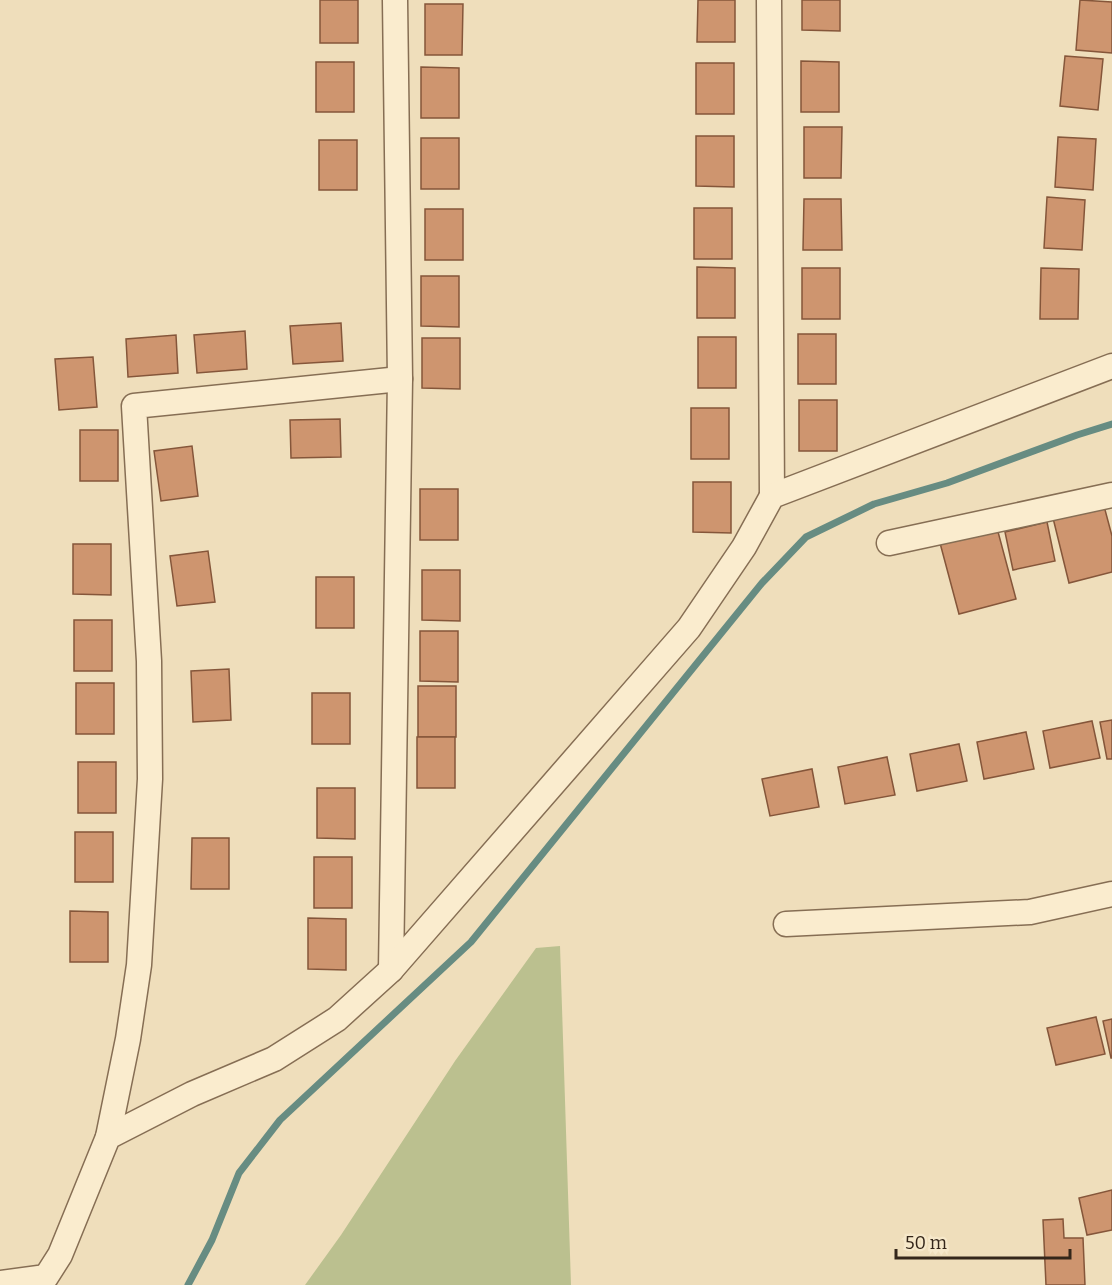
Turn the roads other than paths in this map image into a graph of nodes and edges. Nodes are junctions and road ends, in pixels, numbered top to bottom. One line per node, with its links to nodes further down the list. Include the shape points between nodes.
1 (395, 0): 4 (street)
2 (769, 0): 6 (street)
3 (1112, 362): 6 (street)
4 (400, 379): 10 (street); 11 (street, via 134,406 150,661 150,779 139,965)
5 (1112, 495): 7 (street)
6 (772, 496): 10 (street, via 744,547 689,628)
7 (889, 543)
8 (1112, 894): 9 (street, via 1030,912)
9 (786, 924)
10 (391, 970): 11 (street, via 337,1019 274,1059 192,1094)
11 (108, 1137): 12 (street, via 60,1255 46,1277)
12 (0, 1283)

